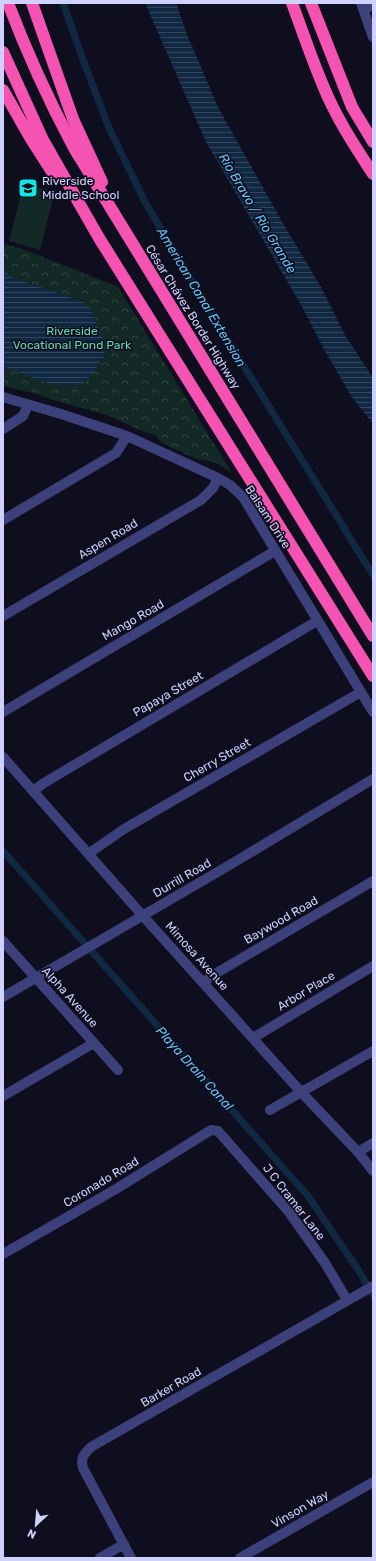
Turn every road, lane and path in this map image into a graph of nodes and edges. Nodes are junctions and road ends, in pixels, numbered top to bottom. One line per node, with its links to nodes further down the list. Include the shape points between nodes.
1 (8, 3): 12 (highway, César Chávez Border Highway, via 30,60 56,116)
2 (32, 3): 12 (highway, via 73,118)
3 (292, 3): 11 (highway, via 322,84 346,131)
4 (311, 3): 10 (highway, via 352,107)
5 (373, 4): 6 (street)
6 (362, 6): 7 (street)
7 (373, 37)
8 (3, 52): 13 (highway, via 43,140)
9 (3, 90): 13 (highway, via 73,205)
10 (373, 142)
11 (373, 174)
12 (126, 236): 23 (highway, César Chávez Border Highway)
13 (99, 238): 24 (highway)
14 (3, 397): 15 (street, Balsam Drive)
15 (28, 405): 16 (street, via 23,416); 17 (street, Balsam Drive)
16 (3, 429)
17 (127, 436): 18 (street, Balsam Drive); 19 (street, via 116,453)
18 (218, 478): 20 (street, Balsam Drive, via 243,497); 21 (street, Aspen Road, via 213,488 201,500)
19 (3, 520)
20 (275, 551): 22 (street, Balsam Drive); 26 (street, Mango Road)
21 (3, 616)
22 (317, 621): 25 (street, Balsam Drive); 30 (street, Papaya Street)
23 (373, 636)
24 (373, 676)
25 (361, 692): 27 (street, Balsam Drive); 31 (street, Cherry Street, via 131,825)
26 (3, 712)
27 (373, 712)
28 (3, 758): 30 (street, Mimosa Avenue)
29 (373, 779): 33 (street, Durrill Road)
30 (33, 791): 31 (street, Mimosa Avenue)
31 (88, 854): 33 (street, Mimosa Avenue)
32 (373, 881): 37 (street, Baywood Road)
33 (143, 916): 36 (street, Durrill Road); 37 (street, Mimosa Avenue)
34 (3, 941): 36 (street, Alpha Avenue)
35 (373, 966): 39 (street, Arbor Place)
36 (36, 978): 38 (street, Durrill Road); 40 (street, Alpha Avenue)
37 (203, 982): 39 (street, Mimosa Avenue)
38 (3, 998)
39 (253, 1038): 43 (street, Mimosa Avenue)
40 (94, 1044): 42 (street, Alpha Avenue); 44 (street)
41 (373, 1051): 43 (street)
42 (118, 1070)
43 (301, 1092): 45 (street); 48 (street, Mimosa Avenue)
44 (3, 1096)
45 (270, 1110)
46 (211, 1130): 50 (street, Coronado Road, via 116,1189); 52 (street, J C Cramer Lane, via 218,1131 289,1212)
47 (373, 1143): 48 (street)
48 (358, 1152): 49 (street, Mimosa Avenue)
49 (373, 1171)
50 (3, 1254)
51 (373, 1286): 52 (street, Barker Road)
52 (347, 1300): 54 (street, Barker Road, via 91,1447 85,1453 82,1458 84,1468)
53 (373, 1482): 57 (street, Vinson Way)
54 (124, 1544): 55 (street); 56 (street, Barker Road)
55 (100, 1558)
56 (131, 1558)
57 (240, 1558)

